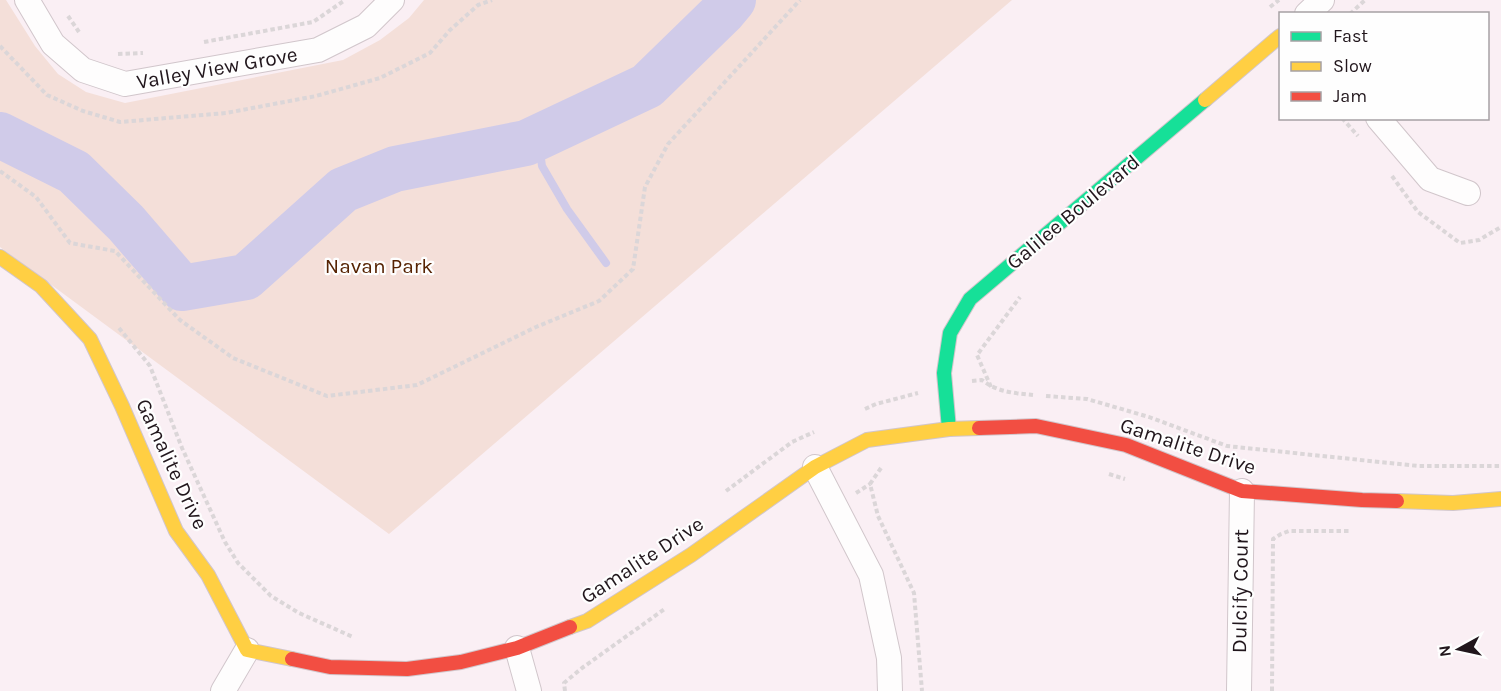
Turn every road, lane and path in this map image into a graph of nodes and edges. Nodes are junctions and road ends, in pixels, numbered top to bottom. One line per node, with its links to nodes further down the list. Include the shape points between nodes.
1 (27, 0): 3 (street, Valley View Grove, via 53,44 83,70 125,84 318,50 366,26)
2 (345, 0): 12 (path, via 313,22)
3 (392, 0)
4 (800, 0): 16 (path, via 668,144 645,187 633,269 599,301 417,385 327,396 233,358 180,320 115,251 70,243 36,197)
5 (1322, 0): 8 (street)
6 (1365, 0): 9 (path)
7 (63, 9): 10 (path)
8 (1309, 12)
9 (1352, 12)
10 (82, 35)
11 (1279, 38): 21 (street, Galilee Boulevard, via 970,299 950,333 944,373)
12 (196, 44)
13 (152, 52): 14 (path)
14 (112, 54)
15 (1380, 120): 17 (street, via 1430,180)
16 (0, 171)
17 (1468, 193)
18 (0, 256): 31 (street, Gamalite Drive, via 41,286 90,339 176,531 208,575)
19 (1027, 288): 20 (path, via 977,355)
20 (991, 388)
21 (949, 429): 23 (street, Gamalite Drive, via 867,440); 26 (street, Gamalite Drive, via 1036,426 1126,445)
22 (888, 462): 36 (path, via 870,484 878,516 914,593)
23 (815, 467): 30 (street, Gamalite Drive, via 691,555 587,621); 35 (street, via 871,575 889,658)
24 (1109, 473): 25 (path)
25 (1131, 481)
26 (1242, 491): 27 (street, Gamalite Drive, via 1362,500); 37 (street, Dulcify Court)
27 (1501, 499)
28 (1358, 531): 38 (path, via 1289,531 1273,539)
29 (675, 602): 34 (path, via 582,668 564,683)
30 (517, 648): 31 (street, Gamalite Drive, via 461,662 407,669 330,667); 33 (street)
31 (247, 650): 32 (street)
32 (223, 691)
33 (529, 691)
34 (565, 691)
35 (890, 691)
36 (922, 691)
37 (1239, 691)
38 (1272, 691)

